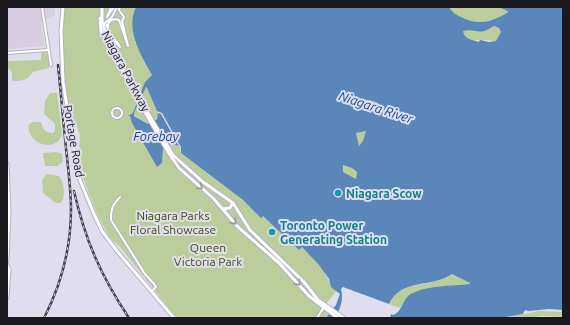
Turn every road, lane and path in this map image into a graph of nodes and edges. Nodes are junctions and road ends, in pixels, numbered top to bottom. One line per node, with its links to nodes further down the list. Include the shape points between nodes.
1 (42, 7): 5 (street)
2 (63, 7): 17 (main road, Portage Road, via 63,81 80,180 102,231)
3 (101, 7): 9 (main road, Niagara Parkway, via 100,23 103,35)
4 (119, 7): 4 (street, via 124,17 122,21 128,46 120,20 111,21 108,29 120,47 109,35 107,25 103,26)
5 (48, 50): 6 (street); 7 (street)
6 (7, 52)
7 (51, 65)
8 (112, 115): 8 (street, via 119,117 121,110 115,108)
9 (166, 147): 12 (main road, Niagara Parkway, via 196,176); 13 (main road, Niagara Parkway, one-way to 13, via 182,172)
10 (7, 164): 14 (main road)
11 (120, 198): 17 (street, via 111,210 111,220 156,287)
12 (232, 202): 13 (main road, via 230,208); 19 (main road, Niagara Parkway, via 250,230 304,282)
13 (222, 208): 19 (main road, Niagara Parkway, one-way to 19, via 309,296)
14 (8, 230): 15 (main road)
15 (7, 260)
16 (7, 265): 18 (main road)
17 (152, 291): 21 (main road, Portage Road)
18 (7, 297)
19 (324, 307): 20 (main road, Niagara Parkway); 22 (street)
20 (338, 317): 23 (main road, Niagara Parkway)
21 (174, 318)
22 (317, 318)
23 (344, 318)

